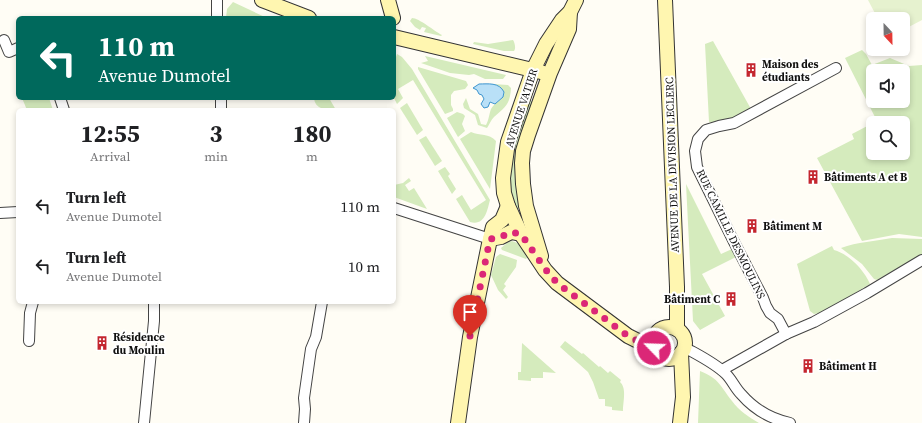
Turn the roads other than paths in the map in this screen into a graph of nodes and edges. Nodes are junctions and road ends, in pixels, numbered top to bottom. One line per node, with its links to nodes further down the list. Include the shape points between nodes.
1 (217, 0): 6 (street)
2 (262, 0): 7 (main road)
3 (388, 0): 8 (main road)
4 (665, 0): 26 (main road, AVENUE DE LA DIVISION LECLERC)
5 (573, 6): 13 (main road, AVENUE VATIER, via 546,44); 14 (main road, AVENUE VATIER, via 569,29)
6 (218, 16)
7 (304, 16)
8 (392, 16)
9 (1, 37): 11 (street, via 9,52)
10 (396, 38): 13 (main road)
11 (16, 49)
12 (836, 68): 27 (street, RUE CAMILLE DESMOULINS, via 734,123 706,130 698,139 695,151 697,167 734,242 766,306 778,319)
13 (533, 70): 14 (main road); 15 (main road, AVENUE VATIER, via 508,142 503,178)
14 (550, 73): 20 (main road, AVENUE VATIER, via 523,151 522,177 526,206)
15 (508, 206): 19 (main road); 20 (main road, AVENUE VATIER)
16 (396, 209): 21 (street)
17 (16, 212): 18 (street)
18 (0, 213)
19 (502, 220): 20 (main road); 21 (main road, via 493,227)
20 (520, 229): 21 (main road); 29 (main road, AVENUE VATIER, via 557,283 628,336)
21 (490, 239): 35 (main road, via 470,336)
22 (922, 260): 27 (street, via 814,322)
23 (32, 304): 28 (street)
24 (154, 304): 33 (street)
25 (322, 304): 34 (street, via 316,337 311,349 304,398)
26 (677, 329): 29 (main road, via 670,327 660,330 654,338); 30 (main road, via 685,340)
27 (786, 334): 31 (street)
28 (29, 341)
29 (653, 345): 30 (main road, via 660,356)
30 (678, 353): 31 (street); 32 (main road, via 683,397)
31 (722, 370): 36 (street, via 752,405 770,417)
32 (680, 420)
33 (144, 423)
34 (304, 423)
35 (458, 423)
36 (790, 423)

